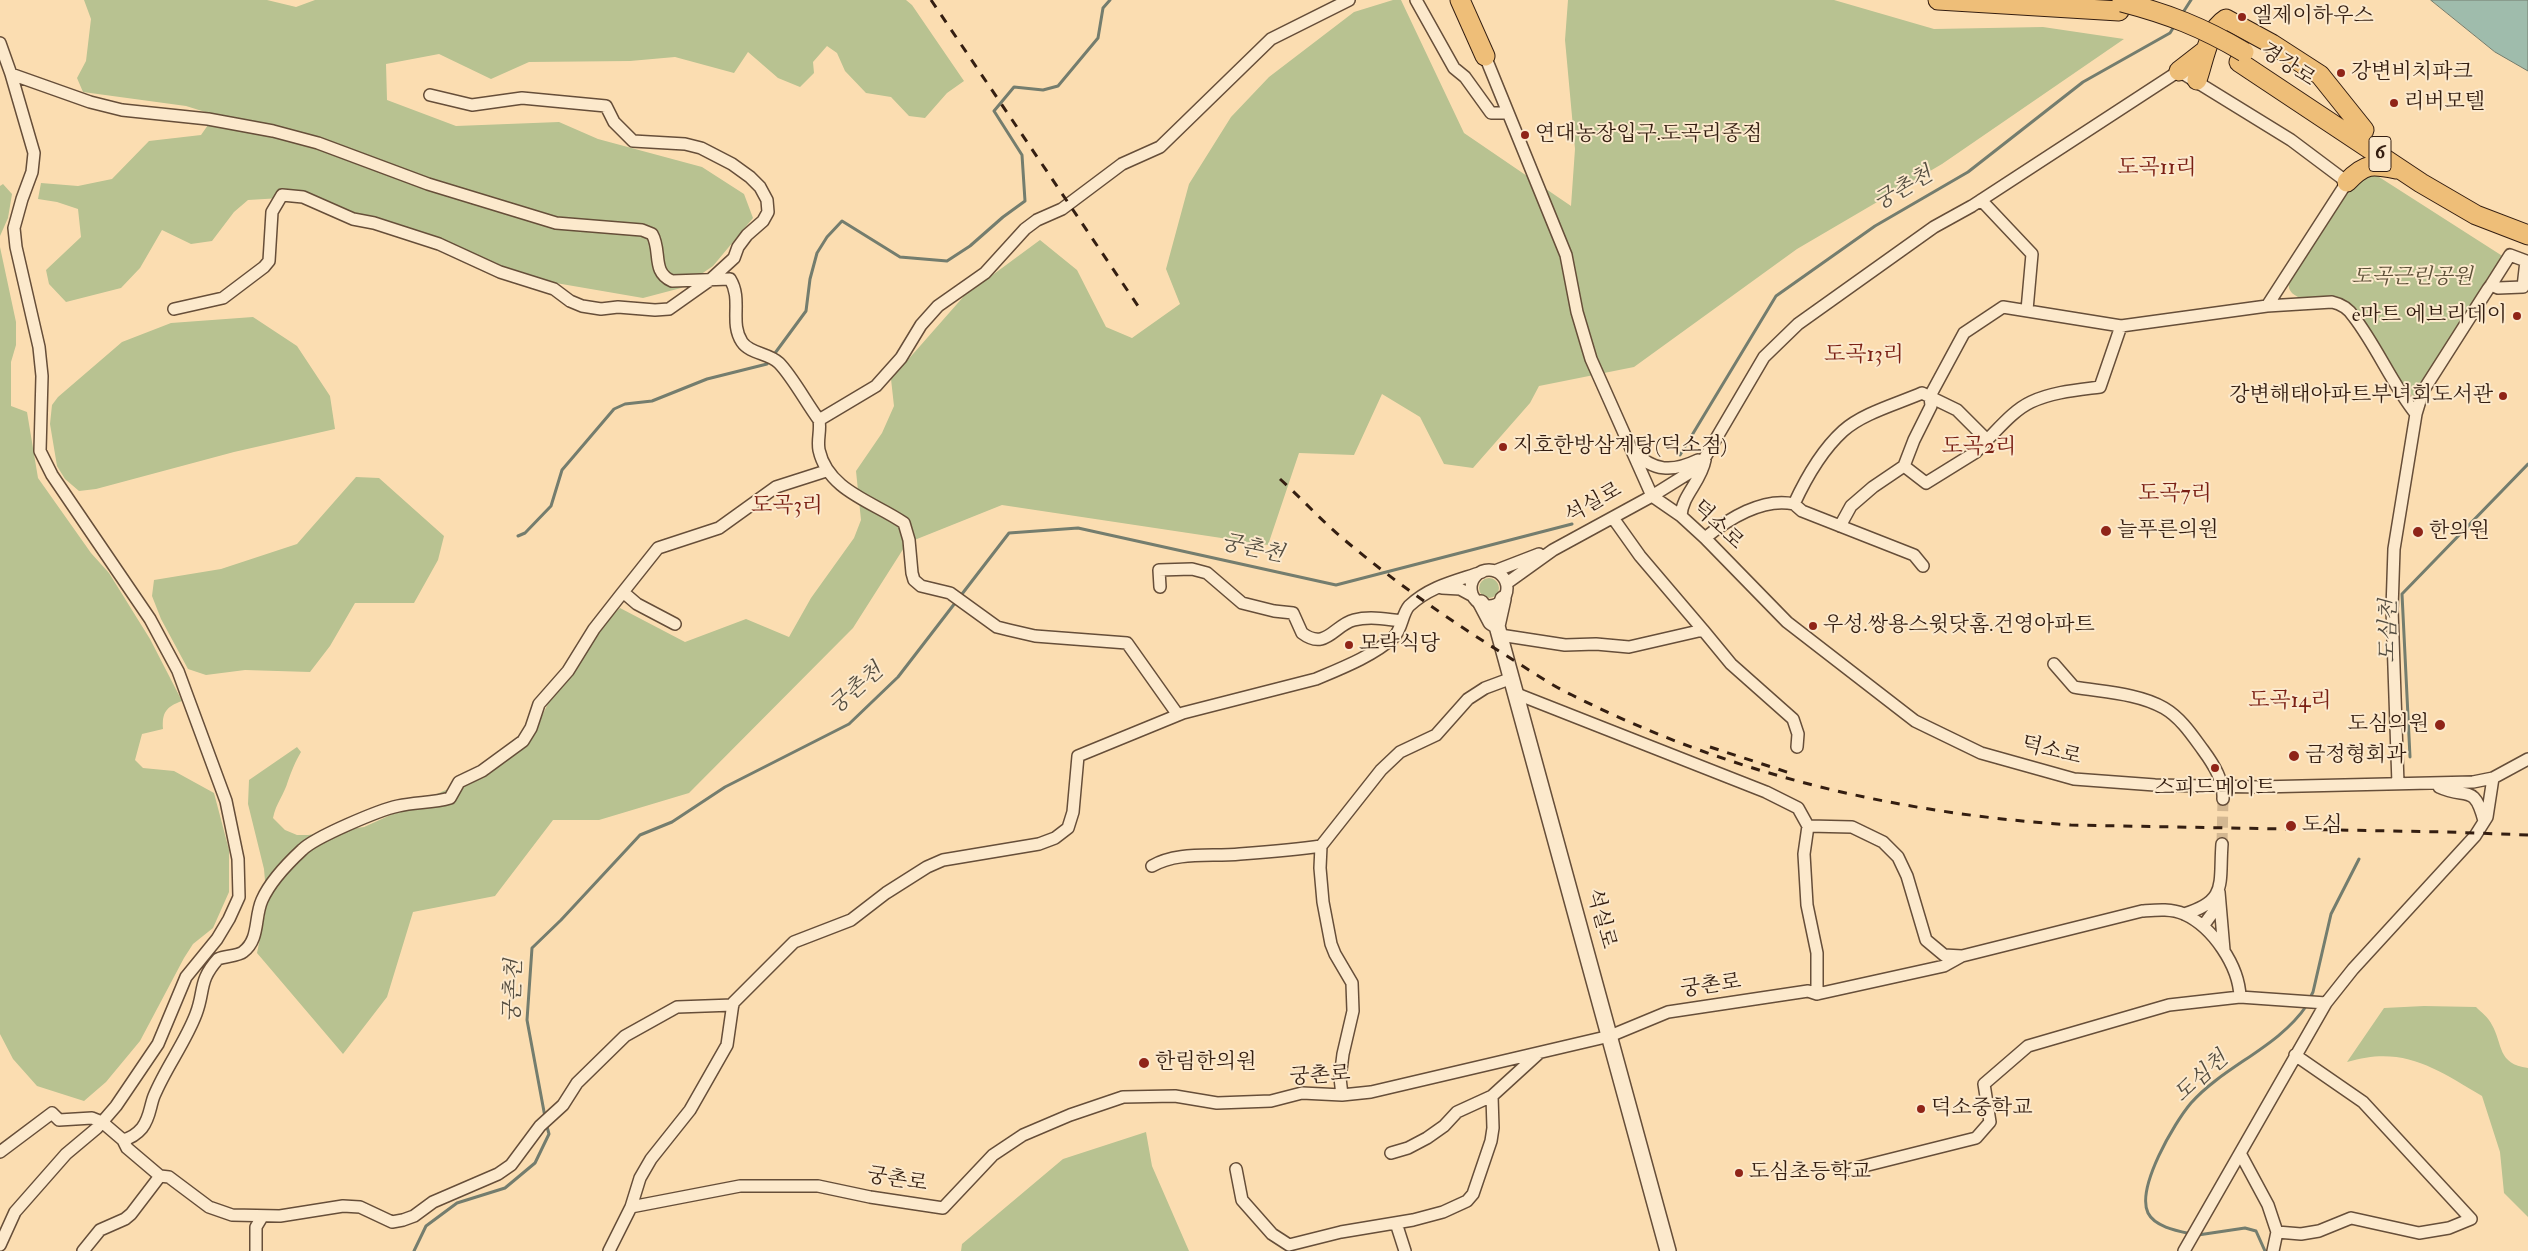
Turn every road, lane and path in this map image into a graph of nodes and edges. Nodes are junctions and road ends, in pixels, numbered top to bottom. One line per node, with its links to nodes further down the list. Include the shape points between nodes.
1 (1349, 0): 30 (street, via 1272,39 1160,147 1122,164 1062,209 1037,220 986,273 938,306 921,325 901,358 876,386)
2 (1416, 0): 15 (street, via 1454,68 1465,77 1491,113)
3 (1460, 0): 9 (main road)
4 (1472, 0): 9 (main road, via 1479,19)
5 (1938, 0): 6 (main road, 경강로 / 6)
6 (2116, 4): 10 (main road, 경강로 / 6, bridge, via 2167,14 2210,32)
7 (0, 43): 12 (street)
8 (2206, 50): 11 (main road); 13 (main road); 16 (main road, via 2220,23 2226,19 2320,75)
9 (1485, 56): 15 (street)
10 (2241, 57): 16 (main road, 경강로 / 6); 17 (main road, 경강로 / 6)
11 (2179, 71): 13 (street); 19 (street)
12 (11, 74): 22 (street, via 122,110 208,119 272,131 556,223 642,230 652,234 658,243 658,268 663,277 672,281); 86 (street, via 34,154 32,172 14,228 39,347 42,376 40,451 52,475 150,619 178,671 226,801 238,858 239,897 230,919 186,977 158,1044)
13 (2197, 80): 18 (street, via 2291,140)
14 (430, 95): 22 (street, via 472,105 522,98 606,106 614,122 633,141 685,144 701,148 732,164 760,187 767,200 768,212 763,222 747,235 734,258)
15 (1507, 113): 32 (street, via 1566,254 1577,312 1591,359)
16 (2364, 130): 20 (main road, 경강로 / 6, via 2485,207)
17 (2403, 170): 18 (main road, via 2373,164 2358,170); 21 (main road, 경강로 / 6, via 2476,215)
18 (2346, 182): 24 (street)
19 (1981, 200): 26 (street, via 2032,254); 33 (street, via 1934,227 1798,324 1764,357)
20 (2528, 223)
21 (2528, 235)
22 (710, 280): 25 (street, via 669,309 582,306 554,289 494,270 440,244 374,222 353,219 304,197 289,194 282,195 272,212 269,260 264,267 223,298); 30 (street, via 730,279 737,290 736,329 742,343 778,362)
23 (2490, 285): 29 (street, via 2423,391)
24 (2267, 306): 27 (street); 29 (street, via 2332,302 2345,308 2354,316 2400,394)
25 (174, 309)
26 (2027, 310): 27 (street); 28 (street, via 2003,307 1964,333)
27 (2121, 326): 31 (street, via 2100,387 2054,394 2030,402)
28 (1930, 396): 31 (street, via 1956,410); 34 (street, via 1931,406); 37 (street, via 1922,393 1867,417 1844,431 1826,449)
29 (2416, 414): 63 (street, via 2394,557 2392,609)
30 (819, 420): 35 (street, via 821,428 817,438)
31 (1987, 440): 34 (street, via 1976,452 1926,483)
32 (1629, 446): 33 (street, via 1653,467 1665,470 1684,467); 36 (street)
33 (1706, 456): 36 (street, 석실로, via 1700,466); 38 (street, via 1702,474 1682,505)
34 (1904, 466): 40 (street, via 1852,506)
35 (826, 471): 49 (street, via 776,487 719,528 658,548); 59 (street, via 853,494 904,523 914,580 921,586 953,595 997,627 1035,636 1127,643)
36 (1652, 496): 38 (street, 덕소로); 39 (street, 석실로)
37 (1794, 504): 40 (street, via 1802,511); 41 (street, via 1781,501 1761,506 1736,517)
38 (1681, 516): 41 (street, 덕소로)
39 (1613, 518): 42 (street, 석실로); 55 (street, via 1640,556)
40 (1840, 526): 43 (street, via 1914,555)
41 (1705, 538): 65 (street, 덕소로, via 1787,622 1915,721 1980,753 2074,779)
42 (1553, 550): 44 (street); 46 (street, 석실로)
43 (1923, 566)
44 (1495, 571): 45 (street); 46 (street)
45 (1482, 572): 48 (street, via 1443,583); 51 (street, via 1474,579 1472,590)
46 (1507, 583): 50 (street, 석실로)
47 (1160, 587): 52 (street, via 1159,570 1192,569 1207,573 1242,602 1274,611 1293,612 1302,633 1316,639 1326,638 1342,625 1355,620)
48 (1433, 590): 51 (street, via 1447,587); 52 (street, via 1408,607)
49 (623, 592): 53 (street, via 637,604); 87 (street, via 594,629 568,671 539,704 531,728 517,747 459,782 450,798 399,806 364,818 316,840 293,859 261,902 253,942 242,954 218,959 212,965 202,984 196,1015 154,1096 148,1119 131,1138)
50 (1503, 599): 51 (street, via 1493,605); 54 (street, 석실로)
51 (1477, 600): 54 (street)
52 (1402, 621): 59 (street, via 1395,636 1328,674)
53 (675, 624)
54 (1499, 630): 55 (street, via 1566,645 1629,647); 57 (street, 석실로)
55 (1703, 630): 60 (street, via 1731,664 1793,719 1798,734)
56 (2054, 664): 65 (street, via 2074,687 2136,698 2164,708 2184,724 2211,761)
57 (1512, 678): 58 (street, 석실로); 70 (street, via 1485,688 1468,699 1436,735 1400,752 1381,770)
58 (1517, 694): 68 (street, via 1766,792 1798,808); 81 (street, 석실로)
59 (1178, 715): 80 (street, via 1078,756 1073,812 1068,828 1055,838 1040,844 943,860 927,867 851,920 794,942)
60 (1797, 747)
61 (2528, 759): 62 (street, 덕소로)
62 (2493, 778): 64 (street, 덕소로); 67 (street)
63 (2398, 784): 64 (street, 덕소로); 65 (street, 덕소로)
64 (2430, 784): 67 (street, via 2468,793 2480,807)
65 (2224, 787): 66 (street)
66 (2224, 799)
67 (2484, 822): 79 (street)
68 (1808, 826): 76 (street, via 1852,827 1883,842 1898,857 1907,876 1926,940 1944,955); 77 (street, via 1804,854 1807,904 1817,953)
69 (2222, 844): 72 (street)
70 (1321, 846): 71 (street, via 1175,857); 84 (street, via 1323,902 1331,944 1352,983 1353,1011 1340,1078)
71 (1152, 866)
72 (2219, 892): 73 (street, via 2205,908); 74 (street, via 2214,911); 75 (street)
73 (2184, 914): 74 (street); 76 (street, 궁촌로, via 2158,909 2142,911)
74 (2203, 926): 75 (street)
75 (2225, 955): 78 (street, via 2240,982)
76 (1962, 956): 77 (street, 궁촌로, via 1944,966)
77 (1817, 994): 81 (street, 궁촌로, via 1808,991 1668,1012)
78 (2240, 997): 79 (street); 92 (street, via 2169,1005 2028,1046 1984,1084 1990,1122 1976,1138)
79 (2326, 1003): 83 (street)
80 (733, 1005): 94 (street, via 727,1045 690,1110 651,1159 640,1178); 95 (street, via 677,1007 625,1036 577,1083 563,1105 540,1126 511,1165 498,1174 443,1196 404,1220 392,1222 360,1207 343,1206)
81 (1610, 1036): 82 (street, 궁촌로); 104 (street, 석실로)
82 (1539, 1053): 84 (street, 궁촌로, via 1371,1092); 85 (street)
83 (2295, 1054): 90 (street); 97 (street, via 2363,1102 2471,1219 2449,1228 2419,1233 2351,1218 2319,1231 2301,1234)
84 (1342, 1095): 94 (street, 궁촌로, via 1302,1093 1271,1101 1217,1103 1175,1096 1123,1097 1023,1135 993,1156 943,1208 818,1186 740,1186)
85 (1492, 1096): 89 (street, via 1457,1112 1427,1138); 96 (street, via 1491,1141 1473,1194 1460,1206)
86 (102, 1122): 87 (street); 88 (street, via 82,1117 59,1120 52,1112); 98 (street, via 66,1154 15,1212)
87 (123, 1140): 93 (street, via 127,1148)
88 (0, 1152)
89 (1391, 1153)
90 (2240, 1153): 97 (street, via 2268,1205); 99 (street)
91 (1236, 1169): 96 (street, via 1242,1200 1267,1229 1289,1245)
92 (1848, 1170)
93 (160, 1176): 95 (street, via 169,1177 209,1207 232,1215); 100 (street, via 125,1220 100,1230)
94 (631, 1207): 102 (street)
95 (262, 1217): 101 (street, via 256,1227)
96 (1396, 1223): 103 (street)
97 (2277, 1232): 105 (street)
98 (0, 1245)
99 (2186, 1247)
100 (84, 1251)
101 (256, 1251)
102 (610, 1251)
103 (1405, 1251)
104 (1668, 1251)
105 (2273, 1251)

